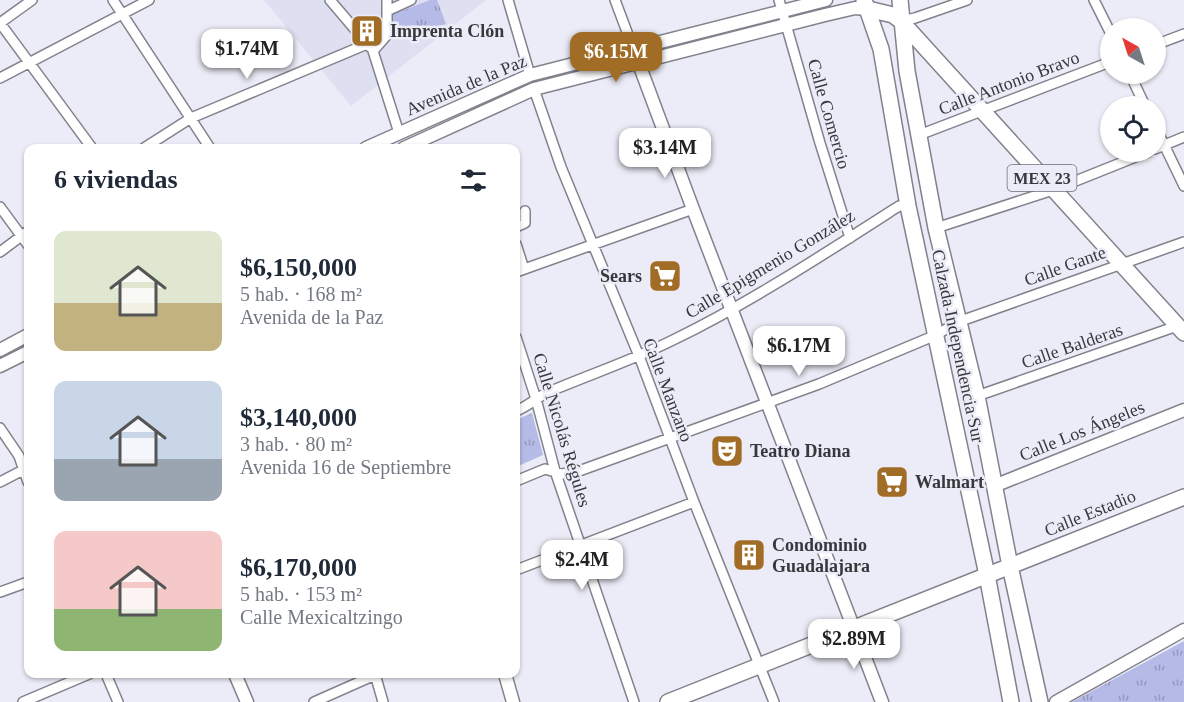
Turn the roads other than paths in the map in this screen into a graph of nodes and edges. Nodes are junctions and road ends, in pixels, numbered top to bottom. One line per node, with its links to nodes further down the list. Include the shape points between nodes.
1 (32, 0): 19 (street)
2 (113, 0): 16 (street)
3 (149, 0): 16 (street)
4 (330, 0): 23 (street)
5 (387, 0): 15 (street)
6 (411, 0): 15 (street)
7 (508, 0): 28 (street)
8 (615, 0): 24 (street)
9 (826, 0): 14 (street, Avenida de la Paz)
10 (900, 0): 18 (main road, Calzada Independencia Sur)
11 (967, 0): 18 (street)
12 (1094, 0): 17 (street)
13 (866, 4): 18 (main road); 20 (street, Avenida de la Paz); 47 (main road, Calzada Independencia Sur, via 881,49)
14 (781, 6): 20 (street, Calle Comercio); 24 (street, Avenida de la Paz)
15 (387, 11): 23 (street, via 387,35)
16 (121, 13): 25 (street); 32 (street)
17 (1103, 18)
18 (901, 21): 31 (main road, MEX 23); 34 (main road, Calzada Independencia Sur)
19 (0, 23): 25 (street)
20 (786, 25): 26 (street, Avenida de la Paz); 55 (street, Calle Comercio)
21 (1184, 34): 22 (street)
22 (1166, 41)
23 (370, 47): 32 (street); 33 (street)
24 (633, 48): 26 (street); 28 (street, Avenida de la Paz)
25 (29, 62): 29 (street); 36 (street)
26 (639, 62): 30 (street, Avenida de la Paz); 49 (street)
27 (1100, 66): 31 (street, Calle Antonio Bravo)
28 (530, 75): 33 (street, Avenida de la Paz)
29 (0, 78)
30 (534, 89): 41 (street, Avenida de la Paz); 57 (street, Calle Manzano)
31 (982, 111): 34 (street, Calle Antonio Bravo); 46 (main road, MEX 23)
32 (191, 118): 37 (street); 38 (street)
33 (399, 133): 39 (street, Avenida de la Paz); 40 (street)
34 (919, 135): 52 (main road, Calzada Independencia Sur)
35 (1184, 137): 42 (street)
36 (89, 144)
37 (150, 144)
38 (207, 144)
39 (375, 144)
40 (401, 144)
41 (411, 144)
42 (1166, 145)
43 (1166, 147): 45 (street)
44 (1123, 162): 46 (street)
45 (1184, 186)
46 (1053, 190): 52 (street); 59 (main road, MEX 23)
47 (908, 206): 55 (street, Calle Epigmenio González, via 899,206); 64 (main road, Calzada Independencia Sur)
48 (0, 207): 53 (street)
49 (693, 209): 57 (street); 61 (street)
50 (525, 212): 51 (street, via 525,223)
51 (520, 225)
52 (936, 228): 62 (main road, Calzada Independencia Sur)
53 (24, 233)
54 (24, 235): 58 (street)
55 (850, 238): 61 (street, Calle Epigmenio González)
56 (1184, 242): 59 (street, Calle Gante)
57 (593, 244): 60 (street); 69 (street, Calle Manzano)
58 (0, 252)
59 (1121, 264): 62 (street, Calle Gante); 63 (main road, MEX 23)
60 (520, 271)
61 (732, 309): 69 (street, Calle Epigmenio González); 73 (street)
62 (958, 322): 64 (street, Calle Gante); 71 (main road, Calzada Independencia Sur)
63 (1181, 330): 71 (street, Calle Balderas)
64 (936, 335): 73 (street, Calle Gante); 89 (main road, Calzada Independencia Sur)
65 (24, 337): 67 (street)
66 (520, 349): 72 (street, Calle Nicolás Régules)
67 (0, 350)
68 (24, 354): 70 (street)
69 (639, 356): 72 (street, Calle Epigmenio González); 77 (street, Calle Manzano)
70 (0, 366)
71 (977, 396): 83 (main road, Calzada Independencia Sur)
72 (536, 399): 74 (street, Calle Epigmenio González); 80 (street, Calle Nicolás Régules)
73 (767, 403): 77 (street, Calle Gante); 92 (street)
74 (520, 409)
75 (1184, 410): 83 (street, Calle Los Ángeles)
76 (0, 428): 78 (street)
77 (670, 438): 80 (street, Calle Gante, via 569,474); 85 (street, Calle Manzano)
78 (24, 465)
79 (24, 470): 82 (street)
80 (555, 471): 81 (street, Calle Gante, via 545,469); 86 (street, Calle Nicolás Régules)
81 (520, 479)
82 (0, 482)
83 (994, 486): 87 (main road, Calzada Independencia Sur)
84 (1184, 497): 87 (main road, Calle Estadio)
85 (694, 502): 86 (street); 94 (street, Calle Manzano)
86 (580, 545): 88 (street); 107 (street, Calle Nicolás Régules)
87 (1010, 566): 89 (main road, Calle Estadio); 112 (main road, Calzada Independencia Sur)
88 (520, 568)
89 (987, 575): 92 (main road, Calle Estadio); 111 (main road, Calzada Independencia Sur)
90 (24, 583): 91 (street)
91 (0, 592)
92 (854, 628): 94 (main road, Calle Estadio); 110 (street)
93 (1184, 630): 113 (street)
94 (760, 666): 108 (main road, Calle Estadio); 109 (street, Calle Manzano)
95 (80, 678): 102 (street)
96 (108, 678): 103 (street)
97 (237, 678): 104 (street)
98 (366, 678): 105 (street)
99 (376, 678): 101 (street)
100 (506, 678): 106 (street)
101 (381, 701)
102 (23, 702)
103 (118, 702)
104 (247, 702)
105 (314, 702)
106 (513, 702)
107 (634, 702)
108 (668, 702)
109 (774, 702)
110 (882, 702)
111 (1011, 702)
112 (1040, 702)
113 (1056, 702)

